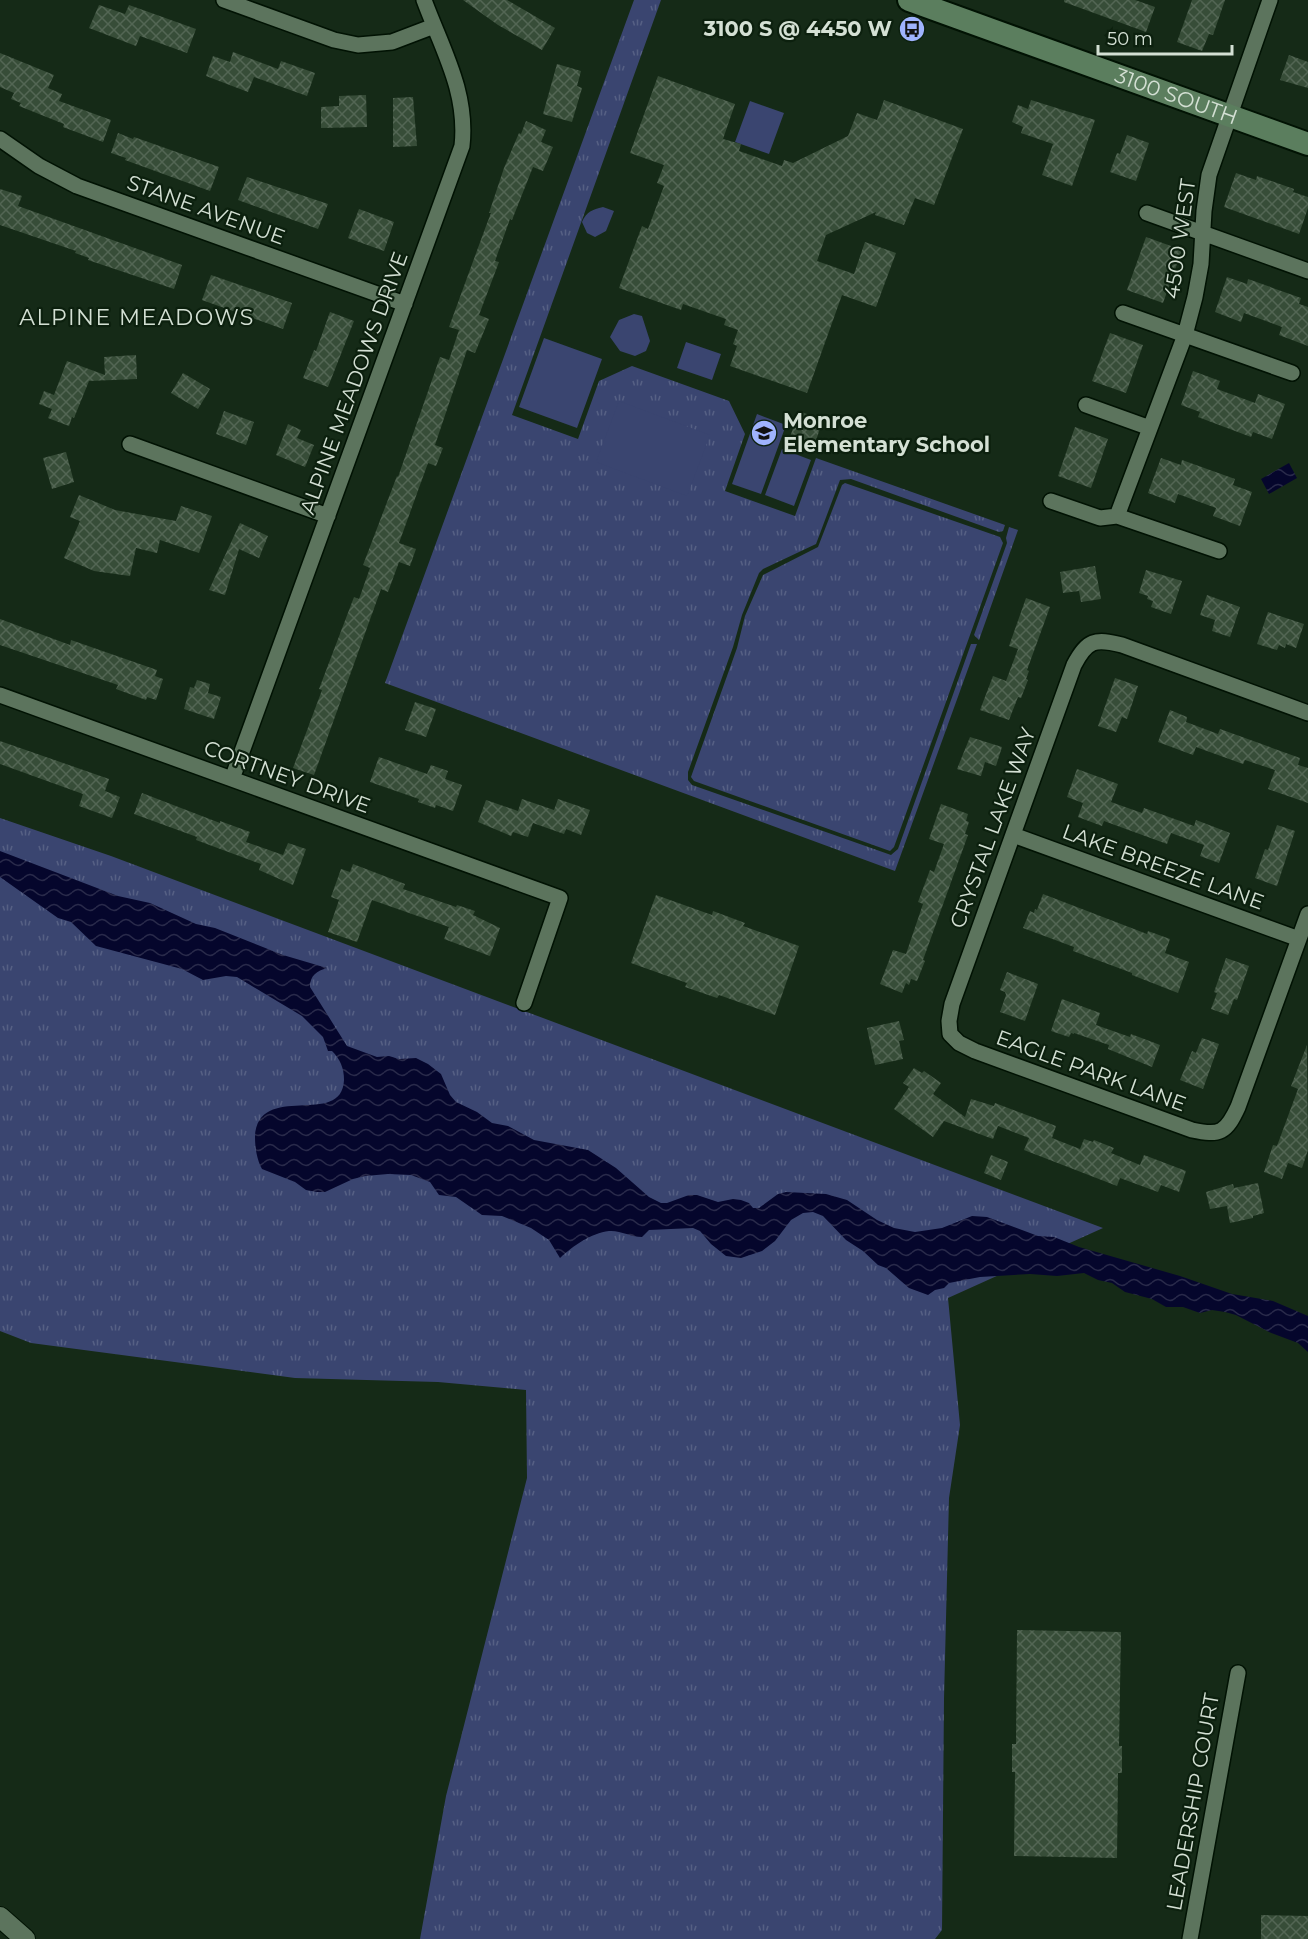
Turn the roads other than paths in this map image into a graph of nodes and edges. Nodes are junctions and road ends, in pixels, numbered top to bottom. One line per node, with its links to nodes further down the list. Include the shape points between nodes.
1 (224, 0): 5 (street, via 358,45 392,42)
2 (424, 0): 5 (street, ALPINE MEADOWS DRIVE)
3 (909, 0): 6 (main road, 3100 SOUTH)
4 (1270, 0): 6 (street, 4500 WEST)
5 (434, 26): 12 (street, ALPINE MEADOWS DRIVE, via 459,92 464,129 457,161)
6 (1228, 115): 8 (main road, 3100 SOUTH); 10 (street, 4500 WEST, via 1209,175)
7 (0, 139): 12 (street, STANE AVENUE, via 77,186)
8 (1308, 144)
9 (1147, 213): 10 (street)
10 (1203, 232): 11 (street); 14 (street, 4500 WEST, via 1196,297)
11 (1308, 271)
12 (405, 304): 20 (street, ALPINE MEADOWS DRIVE)
13 (1123, 313): 14 (street)
14 (1185, 335): 15 (street); 17 (street, 4500 WEST)
15 (1292, 373)
16 (1086, 405): 17 (street)
17 (1150, 428): 21 (street, 4500 WEST)
18 (130, 444): 20 (street)
19 (1051, 501): 21 (street, via 1101,518)
20 (328, 516): 25 (street, ALPINE MEADOWS DRIVE)
21 (1117, 516): 22 (street)
22 (1219, 551)
23 (0, 695): 25 (street, CORTNEY DRIVE)
24 (1308, 713): 26 (street, CRYSTAL LAKE WAY, via 1122,645 1104,640 1090,643 1074,665)
25 (232, 778): 29 (street, CORTNEY DRIVE, via 560,898)
26 (1013, 835): 28 (street, LAKE BREEZE LANE); 30 (street, CRYSTAL LAKE WAY, via 952,1004)
27 (1308, 914): 28 (street)
28 (1299, 939): 30 (street, EAGLE PARK LANE, via 1238,1107 1222,1131 1192,1131 975,1051)
29 (524, 1002)
30 (950, 1034)
31 (1238, 1673): 34 (street, LEADERSHIP COURT)
32 (0, 1917): 33 (street)
33 (25, 1939)
34 (1190, 1939)

